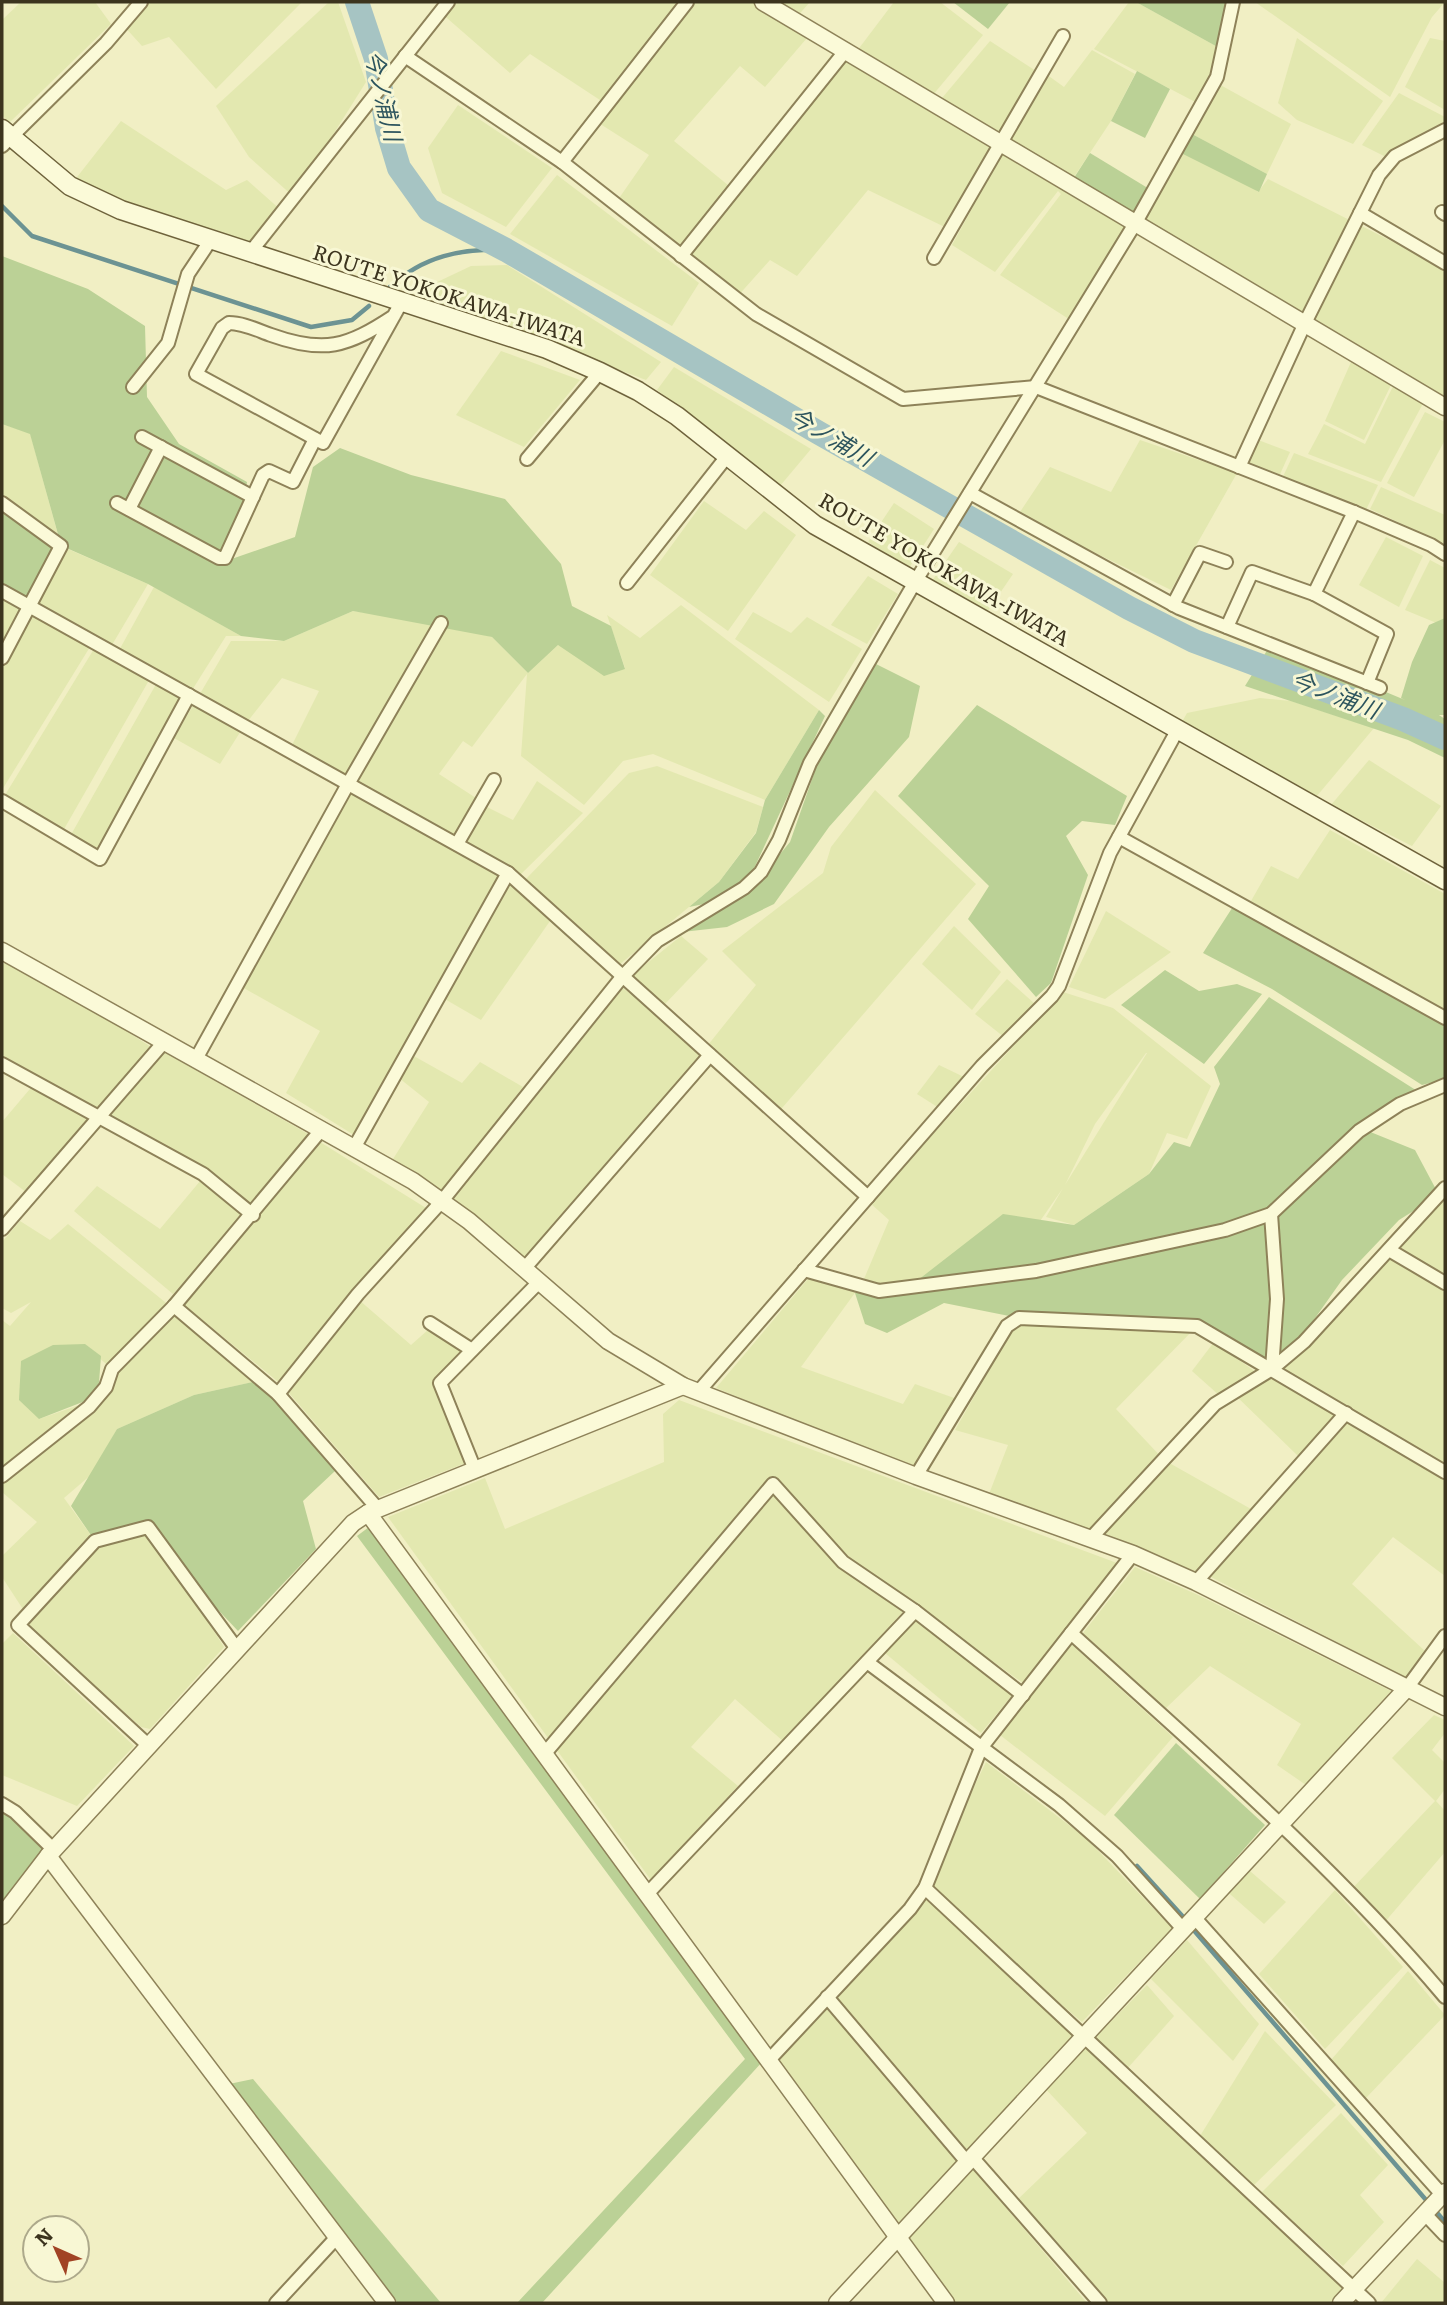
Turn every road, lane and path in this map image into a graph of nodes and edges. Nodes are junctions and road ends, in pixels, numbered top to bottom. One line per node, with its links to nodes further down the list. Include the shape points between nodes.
1 (141, 2): 10 (street, via 106,43)
2 (448, 2): 8 (street)
3 (687, 2): 12 (street)
4 (763, 2): 7 (street)
5 (1233, 2): 14 (street, via 1217,77)
6 (1063, 36): 11 (street)
7 (846, 50): 11 (street); 17 (street)
8 (405, 56): 12 (street); 16 (street)
9 (1445, 130): 13 (street, via 1395,156 1379,175)
10 (4, 137): 15 (main road, ROUTE YOKOKAWA-IWATA, via 70,186 121,211)
11 (1001, 142): 14 (street); 18 (street)
12 (562, 162): 17 (street)
13 (1360, 214): 19 (street); 21 (street)
14 (1136, 222): 21 (street); 24 (street)
15 (210, 241): 16 (main road, ROUTE YOKOKAWA-IWATA); 23 (street, via 188,274 168,343)
16 (249, 254): 20 (main road, ROUTE YOKOKAWA-IWATA)
17 (681, 256): 24 (street, via 756,314 903,399)
18 (934, 258)
19 (1445, 264)
20 (397, 310): 22 (main road, ROUTE YOKOKAWA-IWATA, via 547,349); 27 (street, via 323,443); 27 (street, via 347,343 322,348 302,346 237,323 222,328 197,374)
21 (1305, 323): 25 (street); 31 (street)
22 (600, 372): 29 (main road, ROUTE YOKOKAWA-IWATA, via 648,397); 30 (street)
23 (133, 387)
24 (1036, 387): 31 (street); 32 (street)
25 (1445, 407)
26 (142, 437): 28 (street)
27 (315, 439): 33 (street, via 293,482 269,471)
28 (161, 447): 33 (street); 33 (street, via 123,506 225,558)
29 (727, 455): 38 (main road, ROUTE YOKOKAWA-IWATA, via 815,525); 39 (street)
30 (527, 459)
31 (1240, 467): 35 (street)
32 (970, 494): 38 (street); 42 (street)
33 (253, 497)
34 (2, 503): 43 (street, via 61,546)
35 (1354, 512): 36 (street); 41 (street)
36 (1445, 554)
37 (1226, 562): 42 (street, via 1200,553)
38 (915, 582): 50 (main road, ROUTE YOKOKAWA-IWATA); 59 (street, via 810,763 761,872 744,888 657,941)
39 (627, 583)
40 (2, 591): 43 (street)
41 (1314, 594): 45 (street, via 1252,572); 47 (street, via 1387,634)
42 (1173, 605): 45 (street)
43 (30, 607): 46 (street); 49 (street)
44 (440, 623): 52 (street)
45 (1227, 627): 47 (street)
46 (2, 658)
47 (1367, 683): 48 (street)
48 (1380, 688)
49 (189, 695): 52 (street); 53 (street, via 100,859)
50 (1178, 729): 54 (street); 57 (main road, ROUTE YOKOKAWA-IWATA)
51 (494, 780): 55 (street)
52 (348, 784): 55 (street); 63 (street)
53 (2, 802)
54 (1119, 836): 60 (street); 70 (street, via 1059,986)
55 (457, 844): 56 (street)
56 (508, 873): 59 (street); 68 (street)
57 (1445, 880)
58 (4, 958): 61 (street)
59 (622, 977): 62 (street); 71 (street)
60 (1445, 1018)
61 (164, 1042): 63 (street); 66 (street)
62 (710, 1055): 70 (street); 76 (street)
63 (196, 1059): 67 (street)
64 (2, 1064): 66 (street)
65 (1445, 1085): 72 (street, via 1400,1104 1359,1131)
66 (101, 1117): 73 (street, via 203,1174); 74 (street)
67 (322, 1129): 68 (street); 73 (street)
68 (354, 1148): 71 (street)
69 (1445, 1188): 75 (street)
70 (868, 1197): 77 (street)
71 (442, 1201): 76 (street); 85 (street, via 358,1294)
72 (1271, 1214): 77 (street, via 1225,1230 1036,1271 878,1291); 83 (street, via 1277,1300)
73 (253, 1215): 80 (street)
74 (2, 1229)
75 (1388, 1250): 79 (street); 83 (street, via 1304,1342)
76 (524, 1269): 78 (street)
77 (804, 1270): 84 (street)
78 (539, 1282): 82 (street); 84 (street, via 608,1341)
79 (1445, 1283)
80 (174, 1306): 85 (street); 89 (street, via 112,1369 106,1387 89,1407)
81 (430, 1323): 82 (street)
82 (472, 1350): 87 (street, via 440,1383)
83 (1272, 1369): 86 (street); 90 (street, via 1197,1326 1020,1318 1007,1325); 92 (street, via 1215,1404)
84 (691, 1388): 87 (street); 90 (street)
85 (278, 1394): 91 (street)
86 (1346, 1413): 88 (street); 94 (street)
87 (475, 1470): 91 (street)
88 (1445, 1472)
89 (2, 1476)
90 (916, 1476): 92 (street)
91 (373, 1511): 98 (street, via 353,1523); 105 (street)
92 (1092, 1537): 93 (street)
93 (1133, 1554): 94 (street); 96 (street)
94 (1196, 1581): 100 (street)
95 (915, 1611): 99 (street); 101 (street); 105 (street, via 843,1562 773,1484)
96 (1071, 1633): 101 (street); 107 (street)
97 (1445, 1636): 100 (street)
98 (237, 1649): 103 (street); 103 (street, via 148,1527 95,1541 18,1625)
99 (867, 1662): 104 (street); 110 (street)
100 (1407, 1688): 102 (street); 107 (street)
101 (1023, 1695): 104 (street)
102 (1445, 1707)
103 (149, 1746): 108 (street)
104 (981, 1748): 109 (street); 112 (street, via 1059,1805)
105 (545, 1752): 110 (street)
106 (2, 1804): 108 (street, via 15,1812)
107 (1280, 1824): 112 (street); 114 (street, via 1387,1927)
108 (51, 1853): 111 (street); 121 (street)
109 (925, 1888): 113 (street); 115 (street)
110 (648, 1893): 116 (street)
111 (2, 1916)
112 (1189, 1923): 115 (street); 118 (street)
113 (827, 1997): 116 (street); 117 (street)
114 (1445, 1997)
115 (1083, 2037): 117 (street); 123 (street)
116 (769, 2060): 122 (street)
117 (970, 2159): 122 (street); 128 (street)
118 (1444, 2195): 119 (street)
119 (1425, 2214): 120 (street); 123 (street)
120 (1445, 2235)
121 (337, 2237): 124 (street); 125 (street)
122 (897, 2237): 126 (street); 127 (street)
123 (1354, 2289): 129 (street); 130 (street)
124 (276, 2303)
125 (387, 2303)
126 (837, 2303)
127 (946, 2303)
128 (1100, 2303)
129 (1341, 2303)
130 (1369, 2303)

